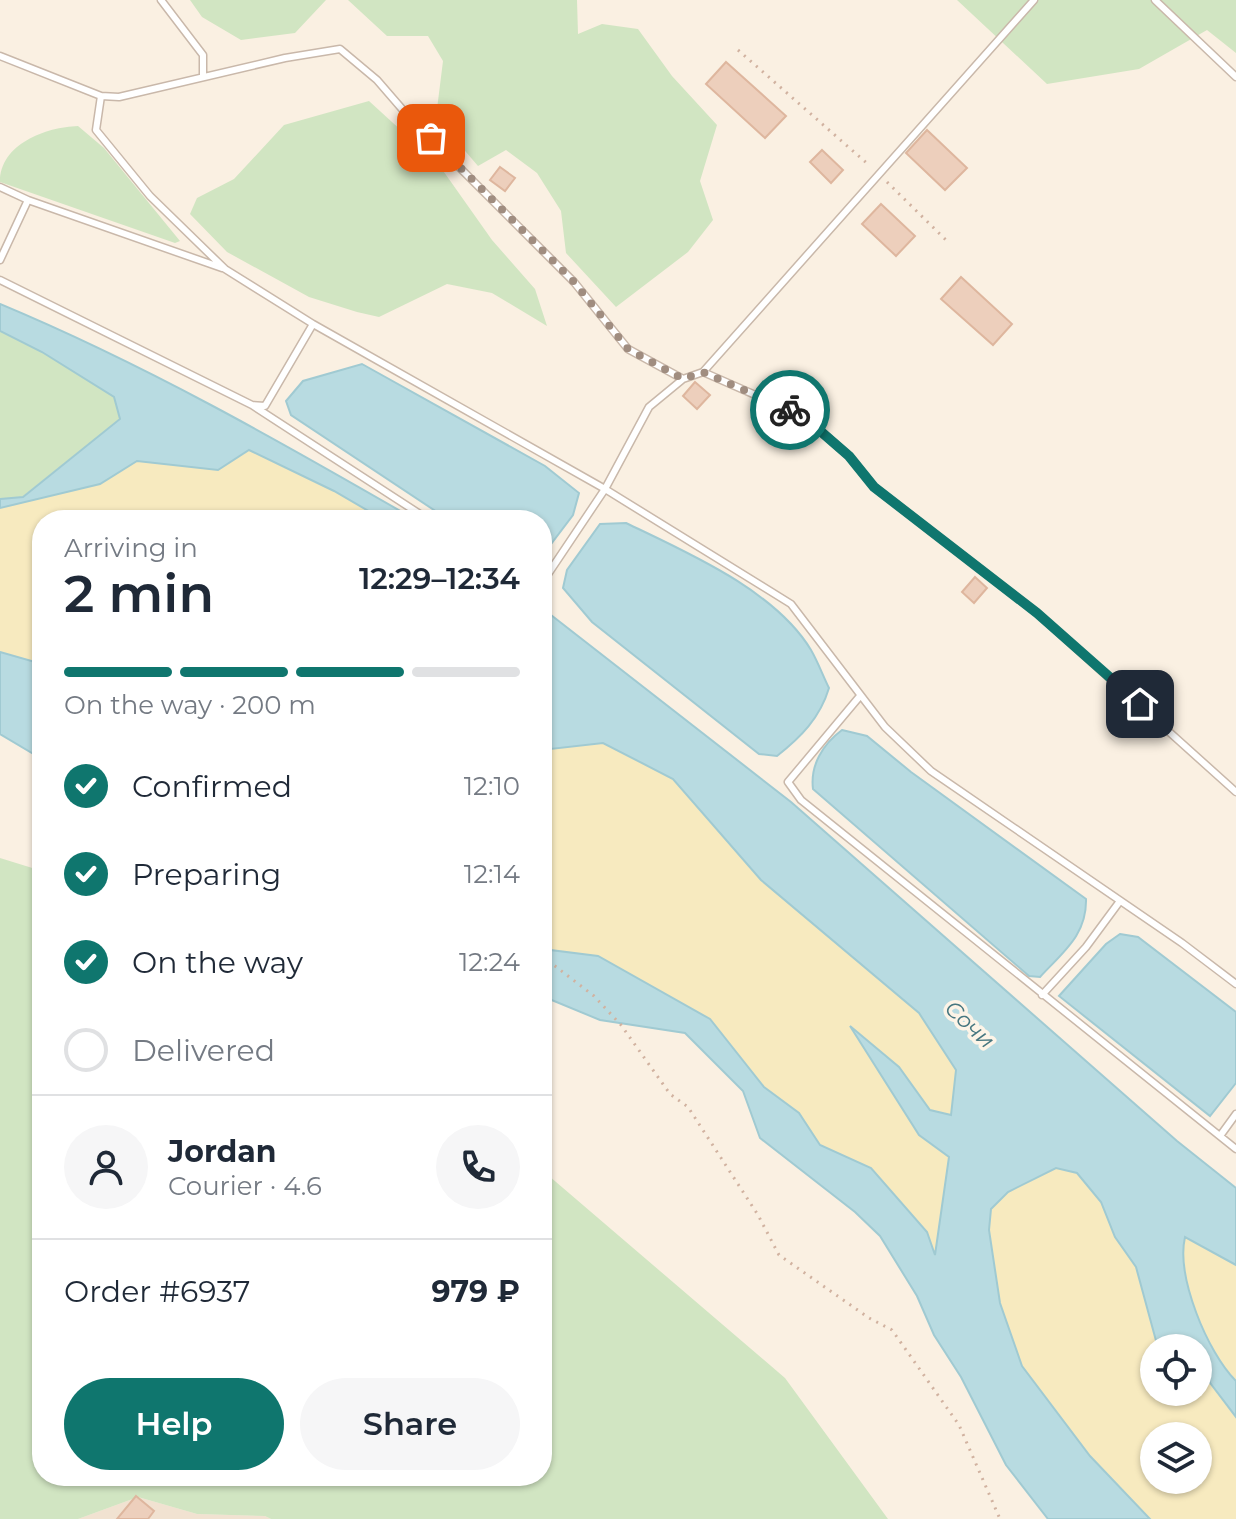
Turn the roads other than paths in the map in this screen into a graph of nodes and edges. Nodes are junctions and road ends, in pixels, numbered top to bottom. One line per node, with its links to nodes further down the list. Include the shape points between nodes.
1 (161, 0): 5 (lane, via 203,55)
2 (1034, 0): 14 (lane)
3 (1155, 0): 6 (lane)
4 (0, 56): 7 (lane)
5 (203, 77): 7 (lane, via 119,97); 15 (lane, via 340,49 377,80 574,282 628,349)
6 (1236, 77)
7 (101, 96): 11 (lane, via 96,130 150,196)
8 (0, 187): 9 (lane)
9 (28, 200): 10 (lane); 11 (lane)
10 (0, 260)
11 (225, 269): 13 (lane)
12 (0, 280): 16 (lane)
13 (313, 324): 16 (lane, via 265,406); 17 (lane)
14 (703, 372): 15 (lane); 21 (lane, via 803,416 849,456 874,487 1037,613)
15 (683, 379): 17 (lane, via 649,407)
16 (252, 405): 18 (lane)
17 (605, 489): 19 (lane); 20 (lane, via 791,604)
18 (414, 510)
19 (552, 568)
20 (860, 696): 22 (lane, via 931,771); 24 (lane, via 788,782 801,800)
21 (1236, 792)
22 (1120, 901): 23 (lane); 24 (lane)
23 (1236, 984)
24 (1042, 995): 26 (lane)
25 (1236, 1114): 26 (lane)
26 (1220, 1136): 27 (lane)
27 (1236, 1149)

